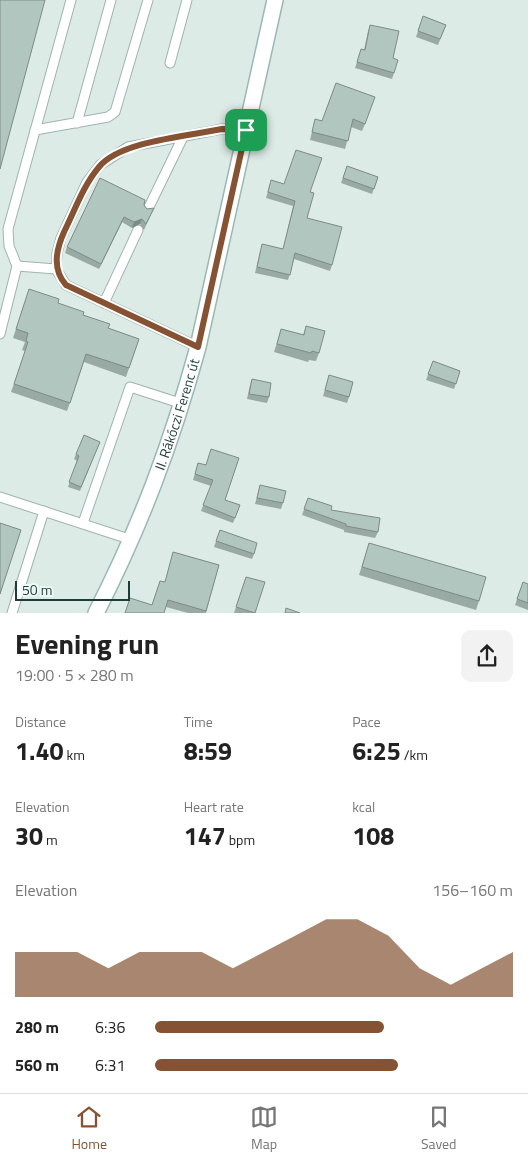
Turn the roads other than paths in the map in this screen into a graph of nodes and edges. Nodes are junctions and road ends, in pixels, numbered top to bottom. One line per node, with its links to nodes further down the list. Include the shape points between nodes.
1 (71, 0): 8 (lane)
2 (111, 0): 7 (lane)
3 (148, 0): 7 (lane, via 118,109 108,117)
4 (187, 0): 6 (lane)
5 (274, 0): 9 (main road, II. Rákóczi Ferenc út)
6 (170, 63)
7 (77, 122): 8 (lane)
8 (35, 130): 13 (lane, via 8,229 9,246)
9 (246, 130): 10 (lane, via 222,129); 18 (main road, II. Rákóczi Ferenc út)
10 (183, 137): 11 (lane); 14 (lane, via 128,147 100,165 87,182 61,238)
11 (148, 208)
12 (138, 230): 15 (lane)
13 (17, 266): 14 (lane); 16 (lane)
14 (56, 269): 15 (lane, via 66,285)
15 (104, 303): 18 (lane)
16 (1, 323): 17 (lane)
17 (0, 334)
18 (198, 347): 19 (main road, II. Rákóczi Ferenc út)
19 (183, 404): 22 (lane, via 130,387); 23 (main road, II. Rákóczi Ferenc út)
20 (0, 497): 21 (lane)
21 (44, 511): 22 (lane); 24 (lane)
22 (83, 523): 23 (lane)
23 (132, 540): 25 (main road, II. Rákóczi Ferenc út)
24 (12, 613)
25 (96, 613)

